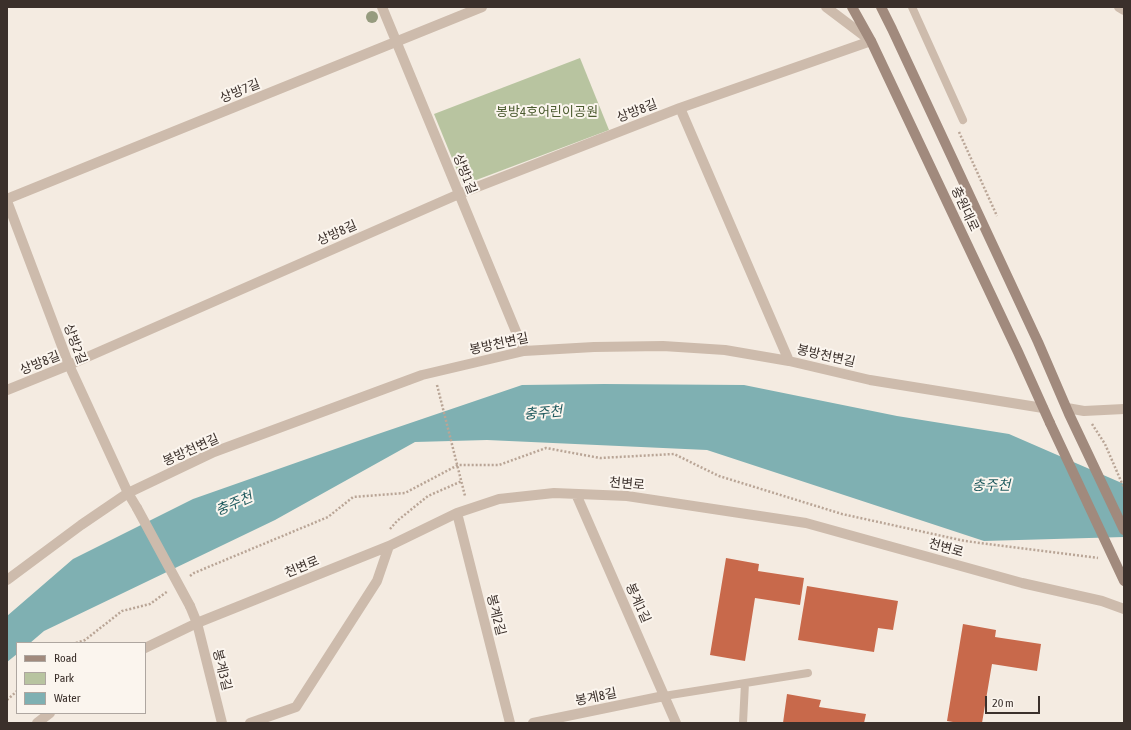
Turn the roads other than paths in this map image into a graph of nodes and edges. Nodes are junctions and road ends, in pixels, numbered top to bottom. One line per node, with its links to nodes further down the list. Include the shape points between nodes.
1 (382, 7): 10 (street, 상방1길)
2 (482, 7): 10 (street, 상방7길)
3 (826, 7): 9 (street)
4 (852, 7): 9 (street, 충원대로)
5 (881, 7): 21 (street, 충원대로)
6 (912, 7): 12 (lane)
7 (1119, 7): 8 (street)
8 (1124, 10)
9 (871, 41): 11 (street, 상방8길); 19 (street, 충원대로)
10 (397, 42): 13 (street, 상방1길); 14 (street, 상방7길)
11 (680, 108): 13 (street, 상방8길); 16 (street)
12 (963, 120)
13 (459, 194): 15 (street, 상방1길); 17 (street, 상방8길)
14 (7, 200): 17 (street, 상방2길)
15 (524, 350): 16 (street, 봉방천변길, via 663,346 725,350); 22 (street, 봉방천변길, via 422,375 214,452)
16 (789, 361): 19 (street, 봉방천변길, via 870,380)
17 (68, 365): 18 (street, 상방8길); 22 (street, 상방2길)
18 (7, 390)
19 (1043, 408): 28 (street, 충원대로, bridge)
20 (1124, 409): 21 (street)
21 (1068, 411): 25 (street, 충원대로)
22 (128, 493): 27 (street, 봉방천변길); 29 (street, 상방2길, bridge)
23 (576, 494): 24 (street, 천변로, via 554,493 500,499); 30 (street, 천변로, via 627,496 806,523 1022,583 1102,600); 35 (street, 봉계1길)
24 (457, 513): 26 (street, 천변로); 40 (street, 봉계2길)
25 (1124, 530)
26 (389, 546): 31 (street, 천변로); 39 (street, via 377,581 296,708)
27 (7, 580)
28 (1124, 581)
29 (190, 606): 31 (street, 봉계3길)
30 (1124, 609)
31 (197, 623): 32 (street, 천변로); 38 (street, 봉계3길)
32 (146, 648)
33 (808, 673): 34 (lane)
34 (746, 683): 35 (lane); 43 (lane)
35 (664, 696): 41 (street, 봉계8길); 42 (street, 봉계1길)
36 (49, 714): 37 (street)
37 (37, 723)
38 (222, 723)
39 (250, 723)
40 (510, 723)
41 (533, 723)
42 (676, 723)
43 (743, 723)

